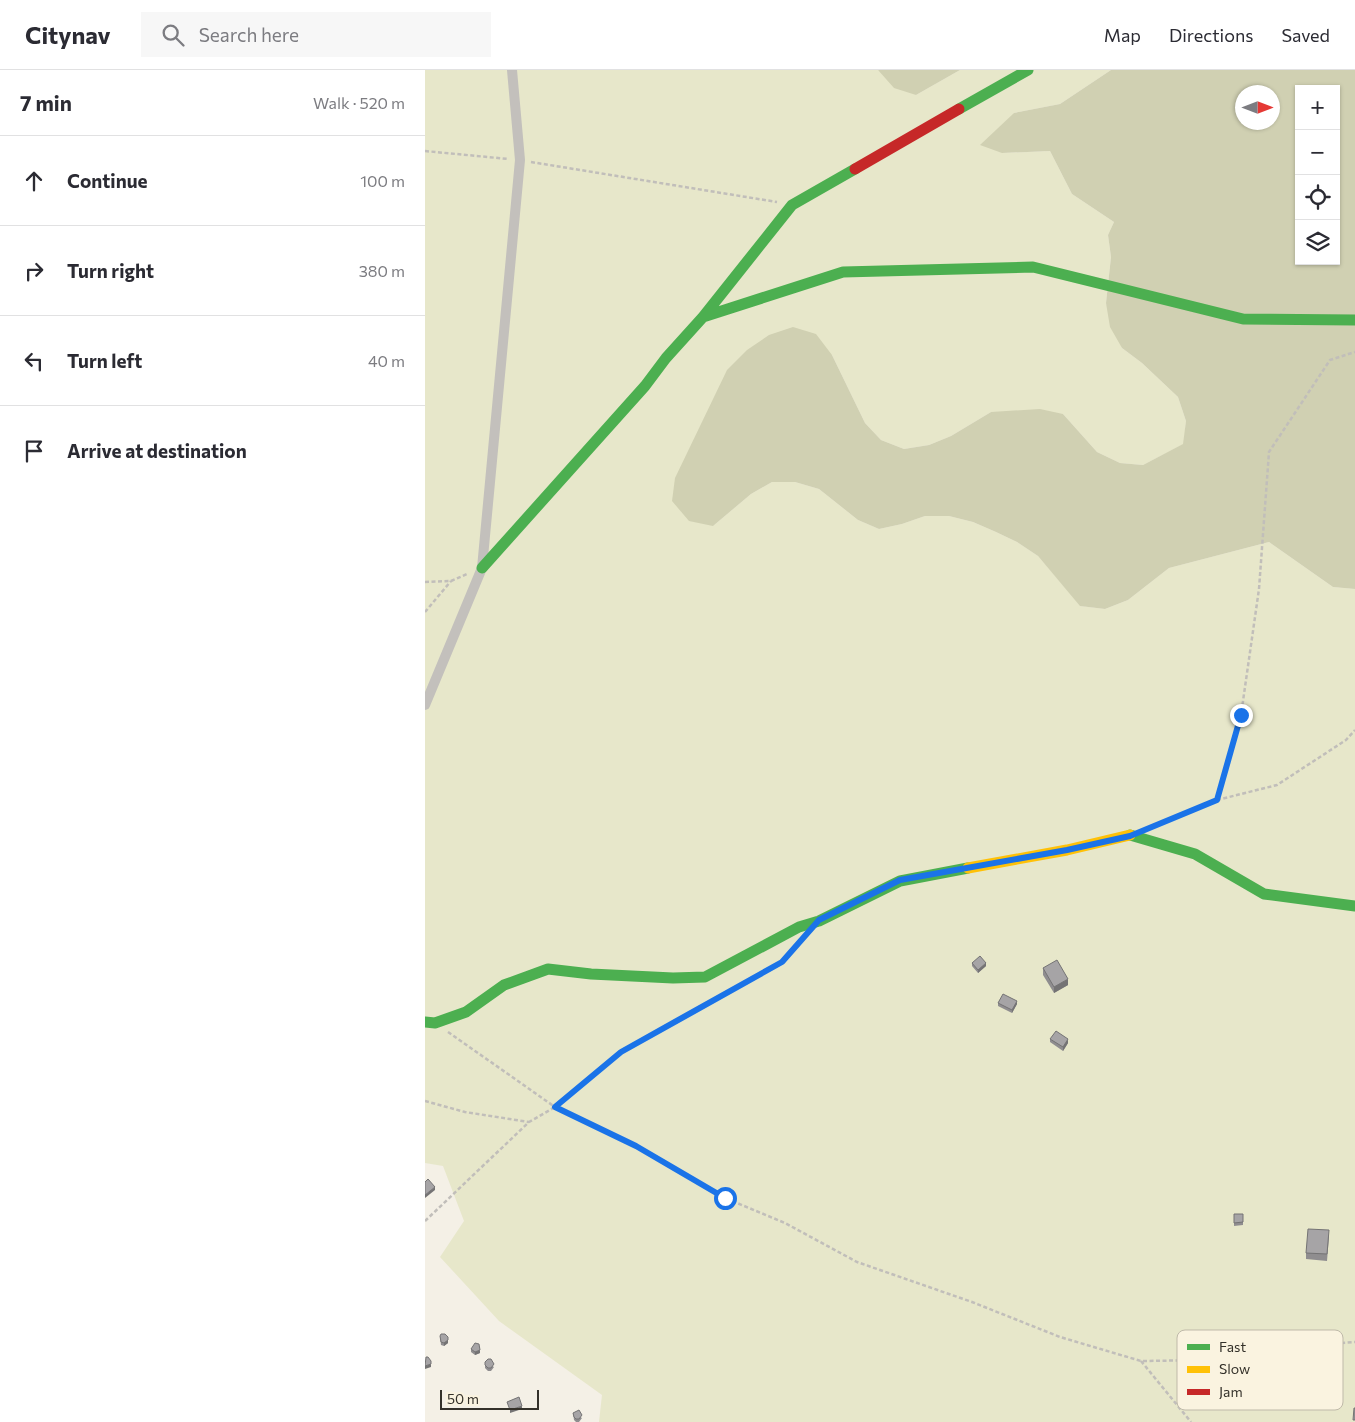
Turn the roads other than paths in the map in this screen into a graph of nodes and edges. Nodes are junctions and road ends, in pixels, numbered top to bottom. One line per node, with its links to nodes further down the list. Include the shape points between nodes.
1 (512, 70): 5 (street, via 520,160)
2 (1028, 70): 3 (street, via 793,205)
3 (703, 317): 4 (street, via 843,272 1033,267 1243,319); 5 (street)
4 (1355, 320)
5 (482, 568): 6 (street)
6 (425, 705)
7 (1355, 906): 8 (street, via 1264,894 1195,854 1130,836 900,880 799,927 705,977 591,974 548,969 504,985 467,1012)
8 (430, 1022)

